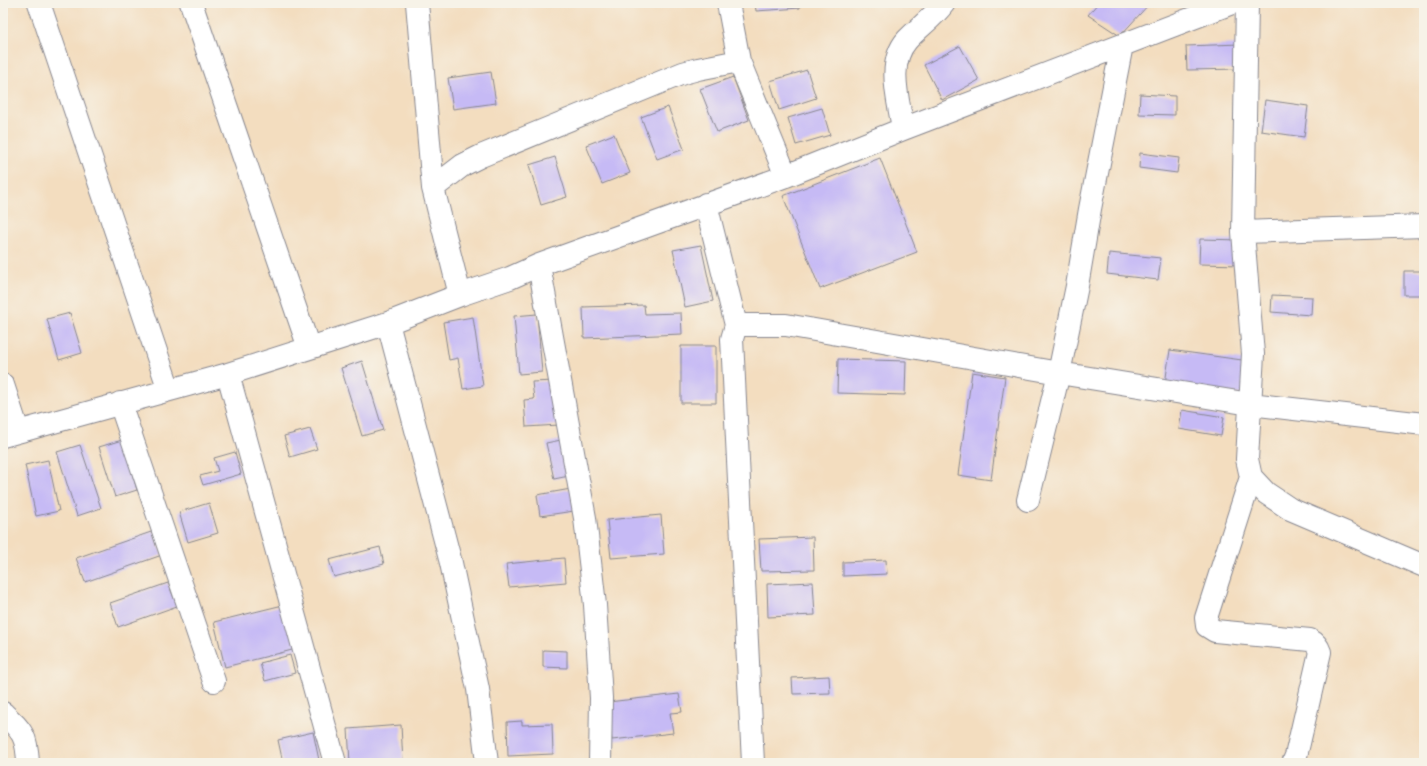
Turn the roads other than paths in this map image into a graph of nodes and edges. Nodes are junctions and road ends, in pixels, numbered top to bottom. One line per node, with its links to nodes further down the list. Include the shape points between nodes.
1 (39, 3): 24 (street)
2 (191, 3): 20 (street)
3 (417, 3): 12 (street)
4 (728, 3): 9 (street)
5 (944, 3): 10 (street, via 906,41 897,59 895,77)
6 (1232, 3): 8 (street)
7 (1247, 3): 15 (street)
8 (1122, 45): 10 (street); 21 (street)
9 (738, 61): 11 (street); 12 (street, via 698,68 488,153 463,165)
10 (903, 129): 11 (street)
11 (786, 176): 13 (street)
12 (433, 188): 17 (street)
13 (706, 204): 16 (street); 19 (street)
14 (1424, 226): 15 (street)
15 (1243, 232): 26 (street, via 1253,354)
16 (539, 264): 17 (street, via 510,278); 37 (street, via 585,518 595,605 601,698)
17 (460, 295): 18 (street)
18 (388, 324): 20 (street); 36 (street, via 451,563 478,689)
19 (736, 325): 21 (street, via 786,325); 38 (street, via 732,339)
20 (309, 348): 22 (street)
21 (1059, 373): 26 (street); 30 (street)
22 (228, 374): 24 (street); 35 (street)
23 (3, 385): 28 (street)
24 (169, 390): 25 (street)
25 (120, 403): 28 (street); 32 (street)
26 (1250, 404): 27 (street); 29 (street, via 1247,459)
27 (1424, 424)
28 (10, 433)
29 (1251, 477): 31 (street, via 1266,494 1290,509); 39 (street, via 1206,622 1207,626 1215,631 1310,640 1316,643 1320,652)
30 (1028, 500)
31 (1424, 566)
32 (214, 681)
33 (3, 712): 34 (street, via 20,729 25,740)
34 (28, 763)
35 (336, 763)
36 (488, 763)
37 (600, 763)
38 (753, 763)
39 (1293, 763)

